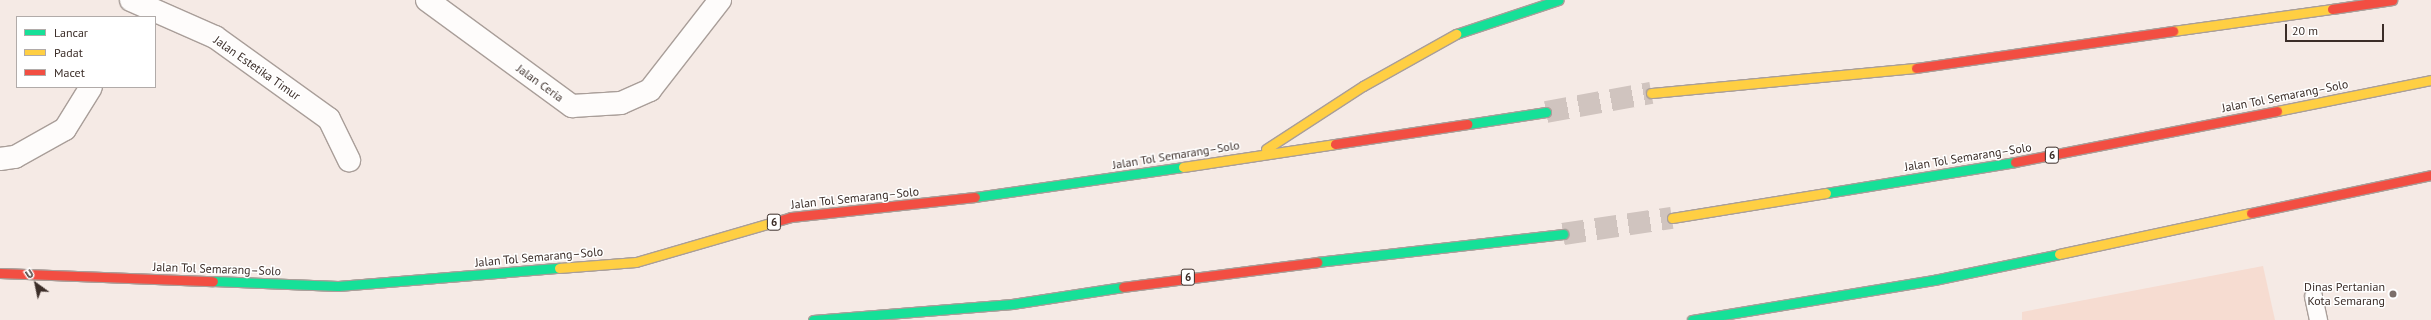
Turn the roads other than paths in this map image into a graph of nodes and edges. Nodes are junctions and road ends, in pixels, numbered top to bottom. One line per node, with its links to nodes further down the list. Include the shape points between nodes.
1 (427, 0): 2 (street, Jalan Ceria, via 572,106 621,103 650,90)
2 (720, 0)
3 (1559, 0): 12 (highway, via 1468,27 1363,86)
4 (2392, 0): 7 (highway)
5 (2302, 4): 7 (highway)
6 (135, 7): 14 (street, Jalan Estetika Timur, via 215,37 329,119)
7 (2312, 11): 10 (highway, via 1883,73)
8 (2431, 80): 16 (highway, Jalan Tol Semarang–Solo / 6, via 2032,159)
9 (90, 88): 13 (street, via 65,129 15,157)
10 (1651, 92)
11 (1546, 112): 12 (highway, Jalan Tol Semarang–Solo / 6)
12 (1260, 153): 18 (highway, Jalan Tol Semarang–Solo / 6, via 1021,192 791,217 636,262 338,286)
13 (0, 159)
14 (349, 160)
15 (2431, 175): 21 (highway, via 1934,280)
16 (1672, 218)
17 (1563, 234): 20 (highway, 6, via 1232,271 1012,304)
18 (0, 273)
19 (2313, 296): 22 (lane)
20 (813, 320)
21 (1692, 320)
22 (2318, 320)

